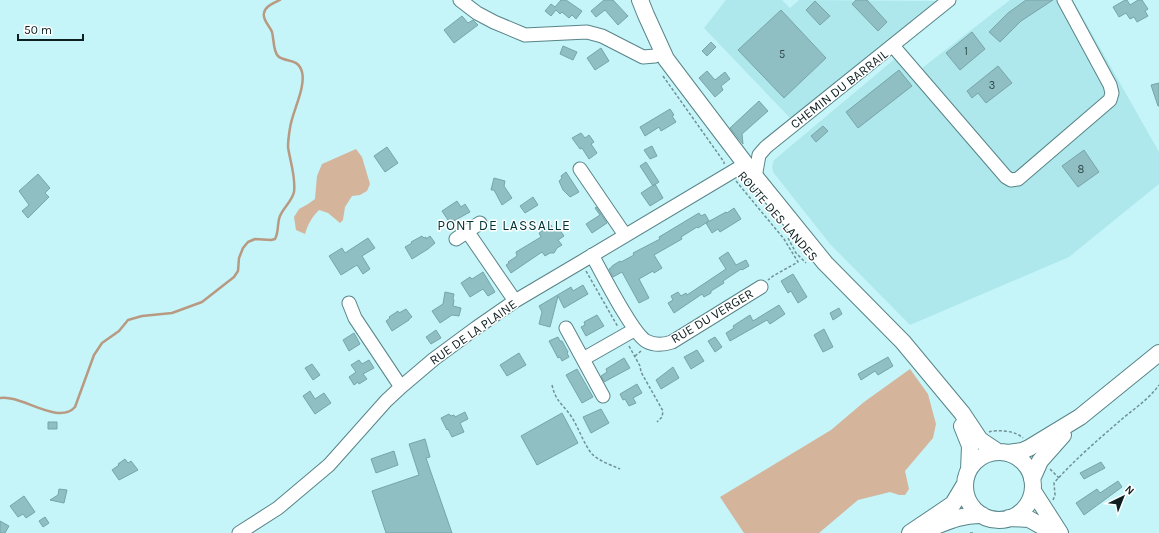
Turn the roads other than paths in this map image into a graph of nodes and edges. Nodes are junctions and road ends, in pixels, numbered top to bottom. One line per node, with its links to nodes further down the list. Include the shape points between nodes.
1 (460, 0): 6 (street, via 477,13 525,35 587,32 602,36 643,57)
2 (640, 0): 6 (main road)
3 (950, 0): 5 (street, CHEMIN DU BARRAIL)
4 (1064, 0): 5 (street, via 1110,85 1112,94 1110,100 1018,179 1011,180 1006,177)
5 (893, 46): 9 (street, CHEMIN DU BARRAIL, via 766,147 759,155)
6 (661, 55): 8 (main road, ROUTE DES LANDES, via 671,79); 9 (main road, ROUTE DES LANDES)
7 (580, 170): 12 (street)
8 (732, 171): 9 (street); 12 (street, RUE DE LA PLAINE); 21 (main road, ROUTE DES LANDES, via 795,240)
9 (754, 174): 21 (main road, ROUTE DES LANDES, via 826,263)
10 (480, 222): 11 (street)
11 (467, 231): 13 (street); 16 (street)
12 (624, 235): 14 (street, RUE DE LA PLAINE)
13 (456, 239)
14 (592, 255): 16 (street, RUE DE LA PLAINE); 19 (street, RUE DU VERGER)
15 (761, 287): 19 (street, RUE DU VERGER, via 672,342 655,344 645,341)
16 (515, 301): 23 (street, RUE DE LA PLAINE, via 434,359)
17 (349, 303): 23 (street, via 355,318)
18 (566, 328): 22 (street)
19 (634, 330): 22 (street)
20 (1159, 353): 26 (main road)
21 (914, 356): 24 (main road, ROUTE DES LANDES)
22 (584, 360): 25 (street)
23 (401, 387): 32 (street, RUE DE LA PLAINE, via 329,465 278,508)
24 (945, 393): 27 (main road, ROUTE DES LANDES, via 980,440); 28 (main road, ROUTE DES LANDES, via 970,446)
25 (603, 396)
26 (1080, 417): 27 (main road, via 1029,448); 29 (main road, via 1040,460)
27 (1003, 452): 28 (main road, via 989,453 981,457 974,462); 29 (main road, via 1024,463 1029,470)
28 (967, 477): 30 (main road, via 966,493 969,502); 33 (main road, via 953,504)
29 (1032, 485): 31 (main road, via 1030,500 1025,508); 36 (main road)
30 (982, 515): 31 (main road, via 1000,520); 34 (main road, via 971,514)
31 (1009, 518): 35 (main road, via 1029,519)
32 (239, 533)
33 (910, 533)
34 (918, 533)
35 (1054, 533)
36 (1060, 533)

